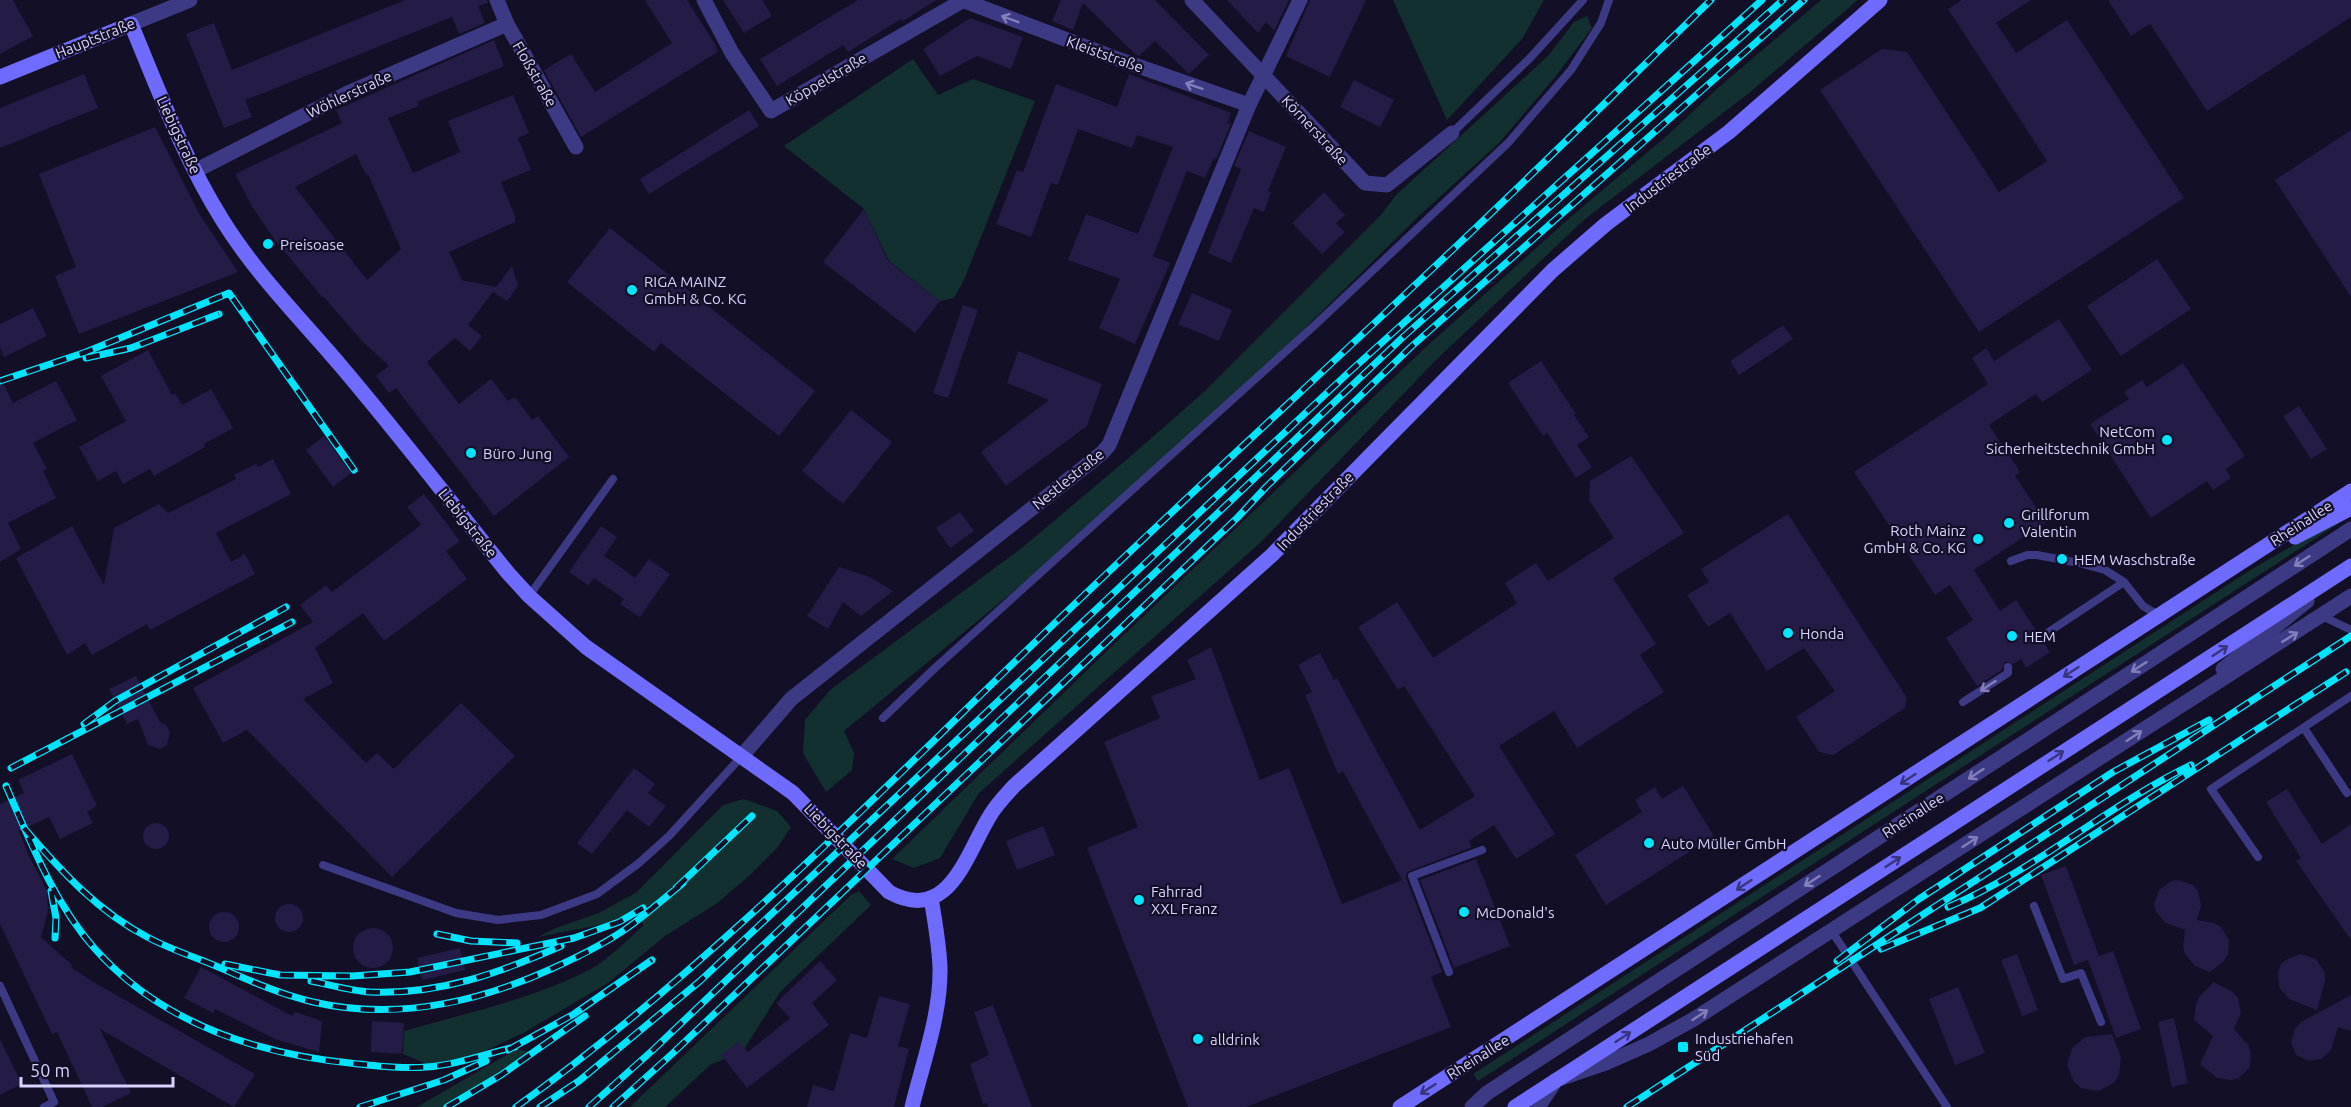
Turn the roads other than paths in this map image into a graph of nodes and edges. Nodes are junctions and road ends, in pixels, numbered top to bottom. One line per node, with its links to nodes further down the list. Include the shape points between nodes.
1 (190, 0): 10 (street, Hauptstraße)
2 (496, 0): 11 (street, Floßstraße)
3 (704, 0): 4 (street, Köppelstraße, via 732,53 771,111)
4 (962, 0): 14 (street, Kleiststraße, one-way to 4)
5 (1192, 0): 12 (street, Körnerstraße)
6 (1300, 0): 12 (street, Nestlestraße)
7 (1582, 0): 15 (lane, via 1530,58)
8 (1609, 0): 36 (lane, via 1601,23 1571,70 1508,143 1315,325)
9 (1880, 0): 43 (street, Industriestraße, via 1737,125 1606,224 1553,270 1272,555 1014,786 991,813 953,882)
10 (131, 24): 13 (street, Hauptstraße); 17 (street, Liebigstraße)
11 (507, 24): 16 (street, Floßstraße); 17 (street, Wöhlerstraße, via 348,93)
12 (1262, 75): 14 (street, Nestlestraße); 15 (street, Körnerstraße, via 1365,183 1387,185)
13 (0, 77)
14 (1249, 105): 38 (street, Nestlestraße, via 1109,445 791,699)
15 (1452, 133)
16 (576, 147)
17 (195, 171): 26 (street, Liebigstraße, via 223,221 263,278 340,365)
18 (612, 479): 26 (lane)
19 (2351, 491): 25 (street, Rheinallee)
20 (2351, 508): 25 (street, Rheinallee)
21 (2351, 529): 50 (street, Rheinallee, one-way to 50)
22 (2011, 561): 24 (lane, via 2027,555 2046,556 2106,570)
23 (2348, 568): 35 (street, Rheinallee); 49 (street, Rheinallee, one-way to 23)
24 (2124, 582): 28 (lane, via 2139,601); 31 (lane)
25 (2190, 595): 28 (street, Rheinallee)
26 (529, 596): 38 (street, Liebigstraße, via 586,647)
27 (2351, 596): 29 (street, Rheinallee)
28 (2158, 615): 53 (street, Rheinallee, one-way to 53)
29 (2322, 616): 30 (lane); 35 (street, Rheinallee, one-way to 29)
30 (2351, 630)
31 (2041, 637)
32 (2008, 667): 34 (lane, one-way to 34, via 2008,672)
33 (2351, 696): 37 (lane)
34 (1963, 702)
35 (2170, 713): 45 (street, Rheinallee, one-way to 35)
36 (883, 718)
37 (2304, 728): 39 (lane); 41 (lane, via 2211,789)
38 (741, 757): 42 (lane, via 639,863 597,894 541,915 498,920 456,913); 43 (street, Liebigstraße, via 793,793 889,892 909,900)
39 (2347, 793)
40 (1482, 850): 46 (lane, via 1413,876)
41 (2258, 857)
42 (323, 865)
43 (931, 898): 52 (street, via 939,983)
44 (2034, 906): 48 (lane, via 2063,979 2081,973)
45 (1831, 930): 49 (street, Rheinallee, one-way to 45, via 1662,1038); 56 (lane)
46 (1449, 972)
47 (0, 986): 51 (lane, via 54,1102)
48 (2101, 1022)
49 (1556, 1080): 54 (street, Rheinallee); 55 (street)
50 (1474, 1104)
51 (44, 1107)
52 (912, 1107)
53 (1400, 1107)
54 (1515, 1107)
55 (1538, 1107)
56 (1947, 1107)

